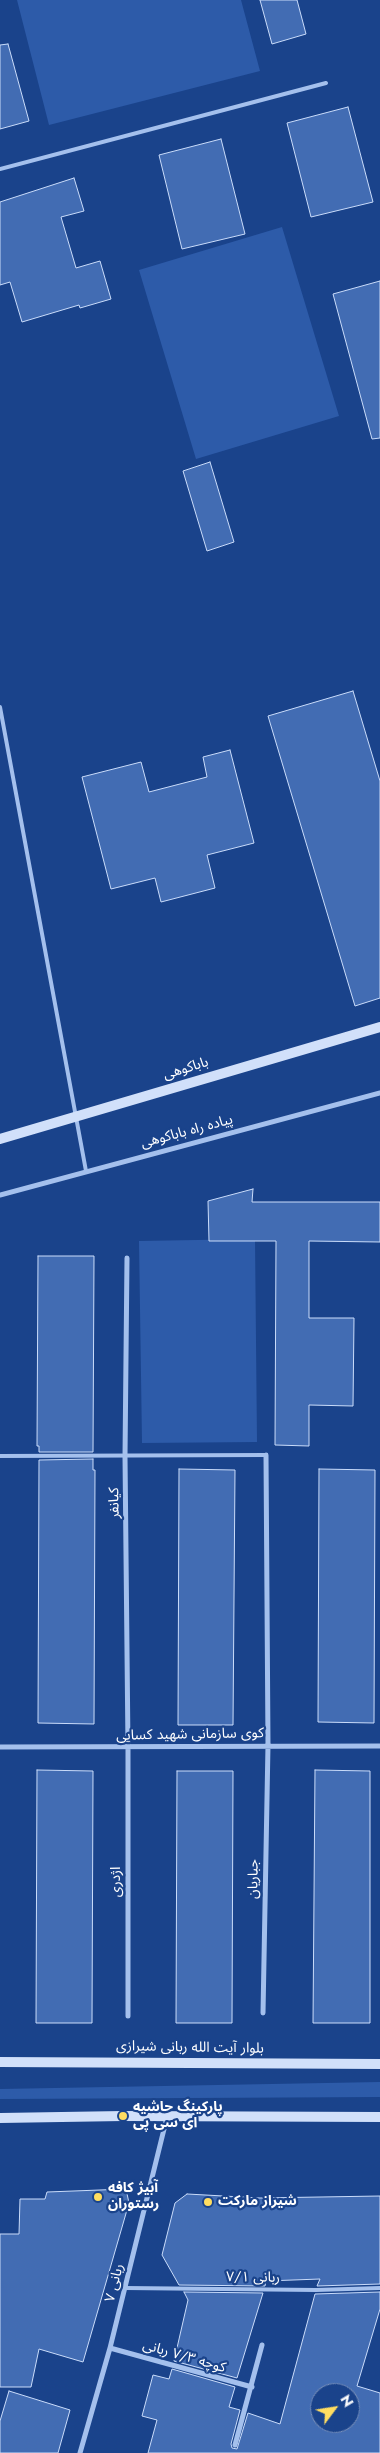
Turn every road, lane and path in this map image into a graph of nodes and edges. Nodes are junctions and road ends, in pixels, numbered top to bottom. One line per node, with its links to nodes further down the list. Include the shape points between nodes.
1 (326, 83): 2 (lane)
2 (0, 169)
3 (0, 707): 7 (lane)
4 (380, 1027): 6 (main road, باباکوهی)
5 (380, 1093): 7 (street, پیاده راه باباکوهی)
6 (0, 1139)
7 (86, 1171): 8 (street, پیاده راه باباکوهی)
8 (0, 1195)
9 (127, 1258): 12 (street, کیانفر)
10 (266, 1455): 12 (lane); 13 (street, جباریان)
11 (0, 1456): 12 (lane)
12 (125, 1456): 16 (street, کیانفر)
13 (268, 1745): 14 (street, کوی سازمانی شهید کسایی); 16 (street, کوی سازمانی شهید کسایی); 17 (street, جباریان)
14 (380, 1746)
15 (0, 1747): 16 (street, کوی سازمانی شهید کسایی)
16 (128, 1748): 18 (street, اژدری)
17 (263, 2013)
18 (128, 2016)
19 (0, 2062): 20 (main road, بلوار آیت الله ربانی شیرازی, via 120,2060)
20 (380, 2064)
21 (167, 2117): 22 (main road); 23 (main road); 24 (street, ربانی ۷)
22 (380, 2117)
23 (0, 2118)
24 (125, 2288): 25 (lane, ربانی ۷/۱); 27 (street, ربانی ۷)
25 (380, 2288)
26 (262, 2345): 28 (street)
27 (110, 2348): 28 (street, کوچه ۷/۳ ربانی); 30 (street, ربانی ۷)
28 (252, 2387): 29 (street)
29 (236, 2445)
30 (80, 2453)

